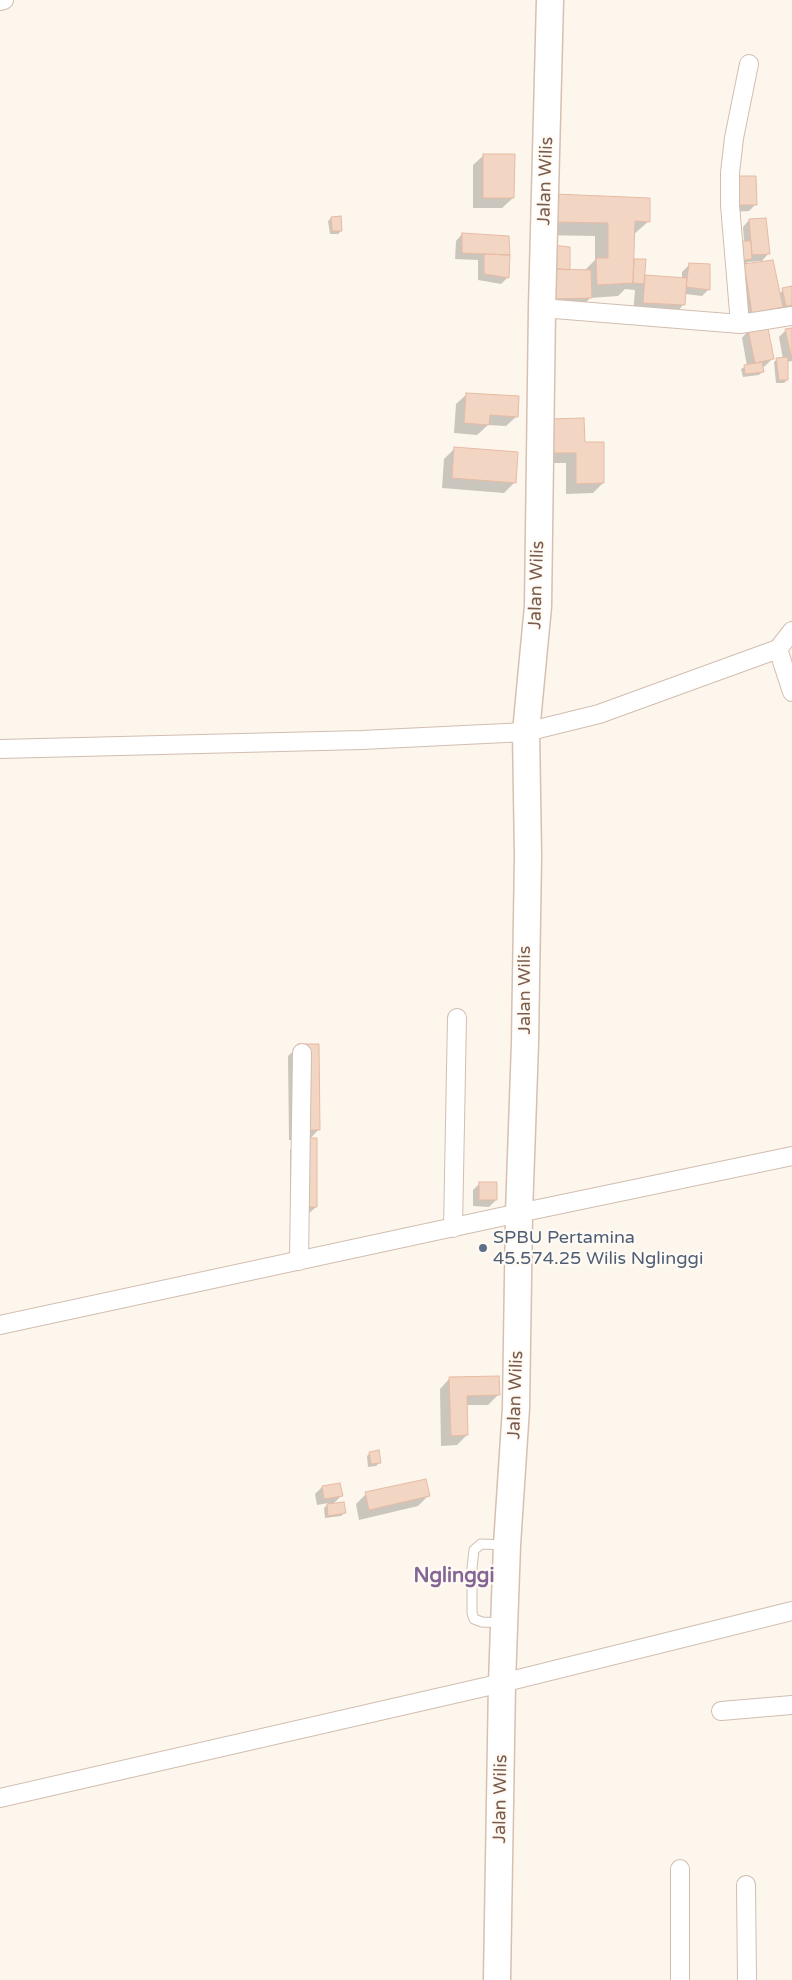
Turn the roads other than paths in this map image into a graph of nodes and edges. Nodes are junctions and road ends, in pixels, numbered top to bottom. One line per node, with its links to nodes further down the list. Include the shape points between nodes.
1 (4, 0): 3 (street)
2 (550, 0): 5 (main road, Jalan Wilis)
3 (0, 1)
4 (749, 64): 7 (street, via 730,173)
5 (542, 308): 7 (street); 11 (main road, Jalan Wilis, via 538,606)
6 (792, 316): 7 (street)
7 (740, 324)
8 (792, 632): 9 (street)
9 (778, 649): 10 (street); 11 (street, via 599,714)
10 (792, 692)
11 (526, 732): 12 (street, via 362,740); 16 (main road, Jalan Wilis, via 528,866)
12 (0, 749)
13 (457, 1018): 17 (street)
14 (302, 1053): 18 (street)
15 (792, 1156): 16 (street)
16 (519, 1213): 17 (street); 20 (main road, Jalan Wilis, via 516,1408)
17 (453, 1228): 18 (street)
18 (299, 1261): 19 (street)
19 (0, 1326)
20 (507, 1545): 22 (main road, Jalan Wilis); 22 (lane, via 481,1544 474,1550 472,1568 474,1619)
21 (792, 1611): 23 (street)
22 (505, 1623): 23 (main road, Jalan Wilis)
23 (502, 1683): 26 (street); 29 (main road, Jalan Wilis)
24 (792, 1705): 25 (street)
25 (720, 1711)
26 (0, 1798)
27 (680, 1869): 30 (street)
28 (746, 1885): 31 (street)
29 (497, 1980)
30 (680, 1980)
31 (746, 1980)

